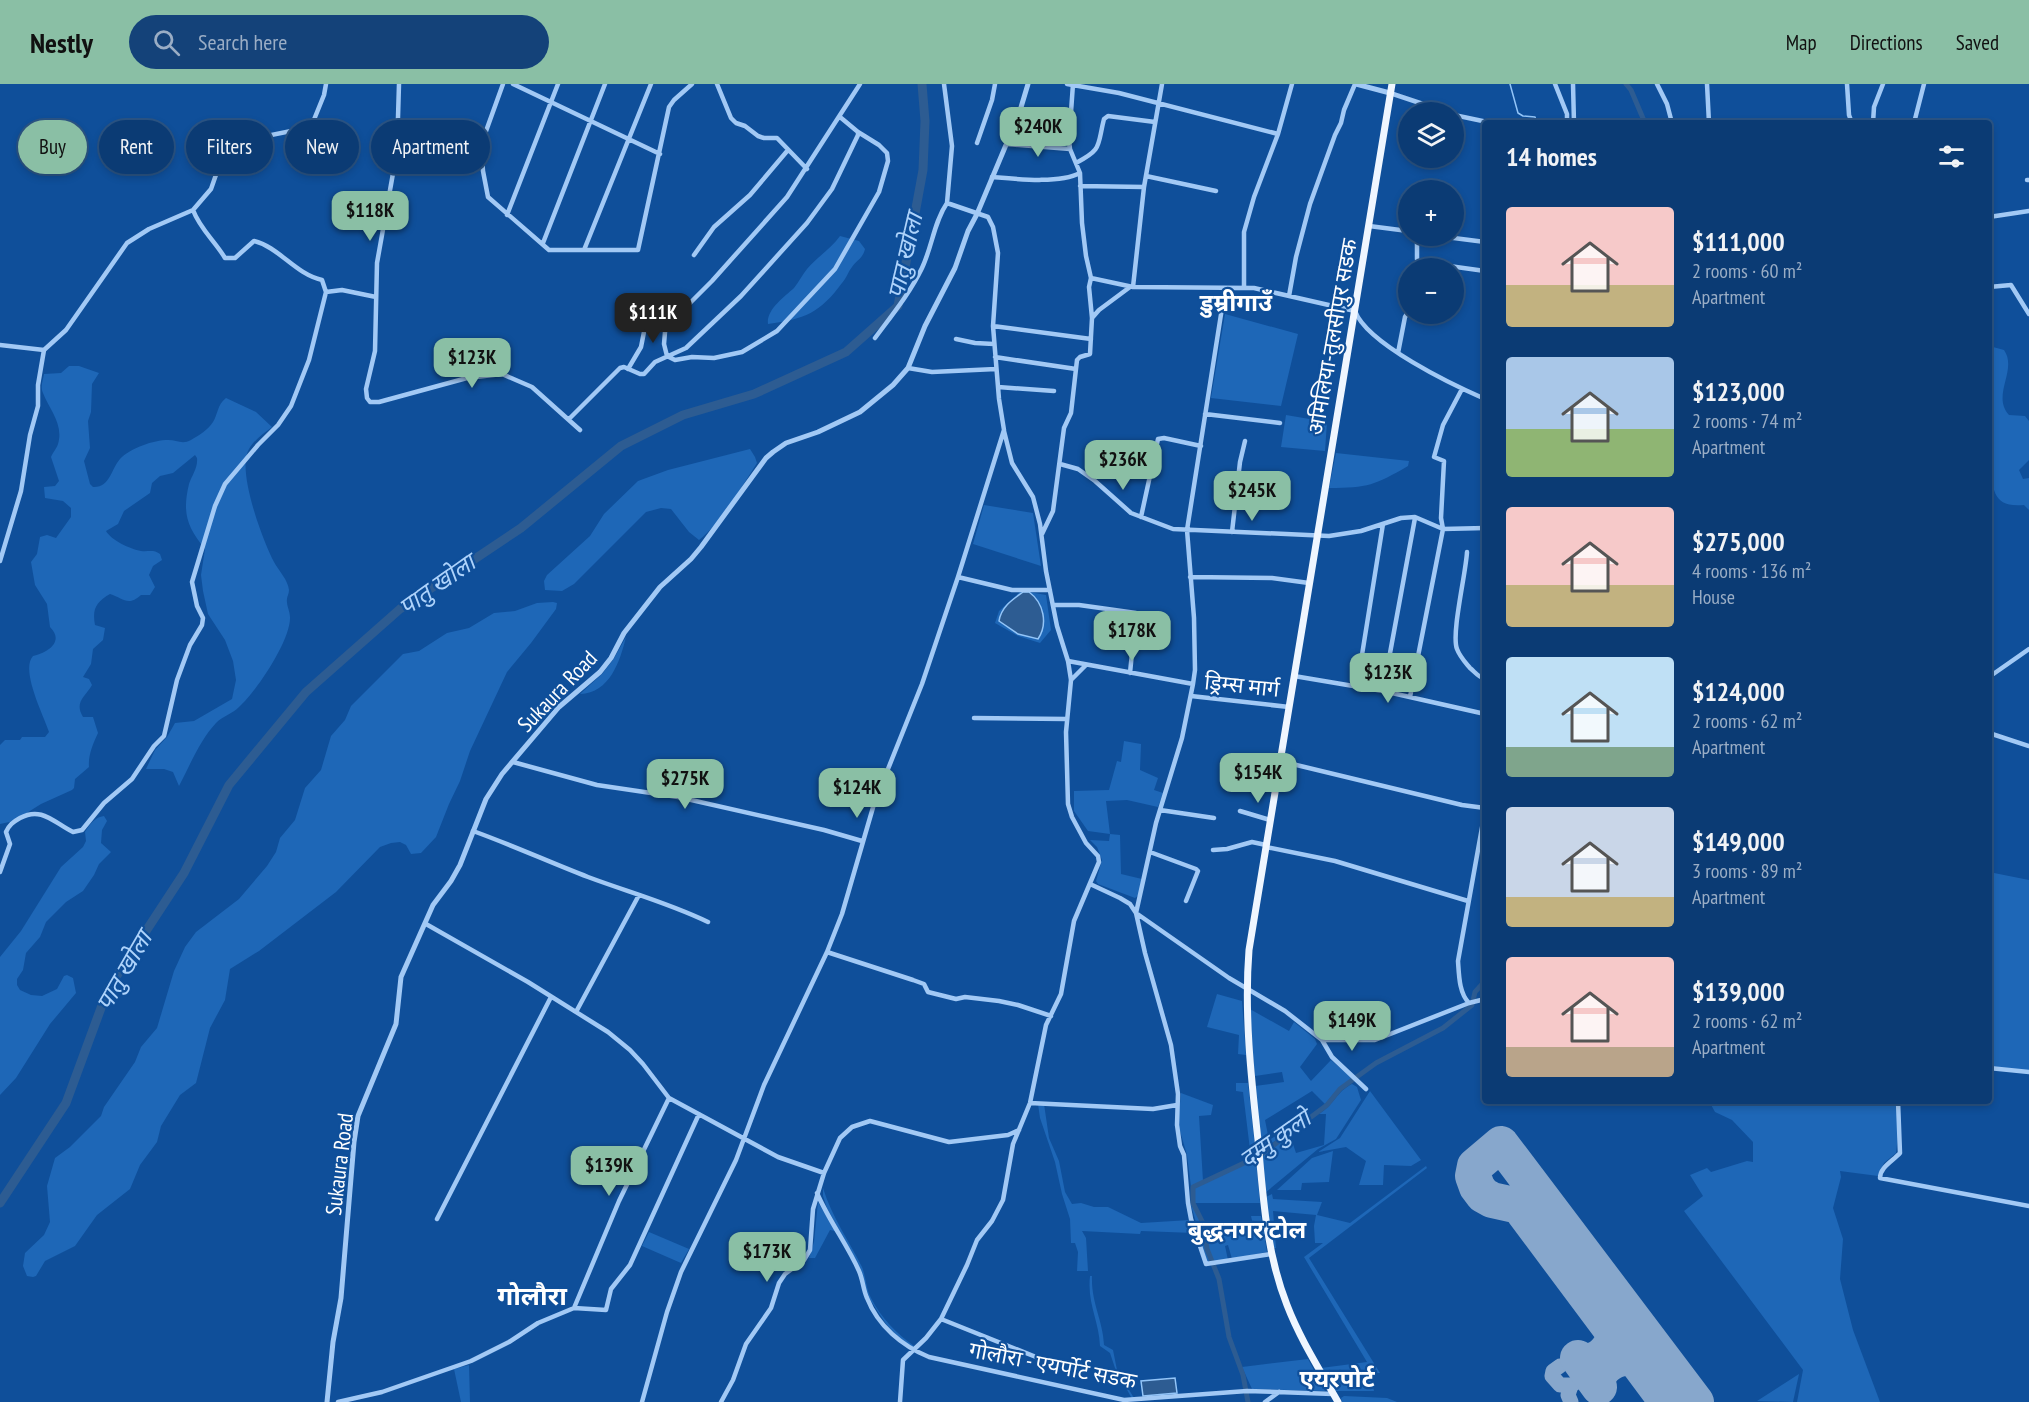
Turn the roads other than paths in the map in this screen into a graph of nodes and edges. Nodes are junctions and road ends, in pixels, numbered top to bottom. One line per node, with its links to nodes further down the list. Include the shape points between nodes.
1 (326, 84): 62 (street, via 311,127 218,149 218,169 211,189)
2 (399, 84): 83 (street, via 397,151 377,263)
3 (503, 84): 65 (street, via 481,145 488,197)
4 (513, 84): 28 (street)
5 (558, 84): 28 (street)
6 (605, 84): 42 (street)
7 (651, 84): 47 (street)
8 (692, 84): 52 (street, via 669,107)
9 (717, 84): 51 (street, via 736,123 758,136 777,138)
10 (860, 84): 33 (street)
11 (944, 84): 61 (street, via 952,146)
12 (995, 84): 48 (street)
13 (1028, 84): 31 (street, Sukaura Road)
14 (1067, 84): 15 (street)
15 (1073, 84): 29 (street); 32 (street)
16 (1162, 84): 29 (street)
17 (1292, 84): 46 (street)
18 (1356, 84): 27 (street); 82 (street, via 1310,204)
19 (1392, 84): 27 (main road, अमिलिया-तुलसीपुर सडक)
20 (1556, 84): 35 (street)
21 (1573, 84): 36 (street)
22 (1657, 84): 37 (street)
23 (1707, 84): 38 (street)
24 (1847, 84): 39 (street)
25 (1883, 84): 40 (street)
26 (1924, 84): 41 (street)
27 (1390, 93): 30 (street); 67 (main road, अमिलिया-तुलसीपुर सडक)
28 (551, 101): 42 (street); 65 (street)
29 (1157, 102): 44 (street); 46 (street)
30 (1417, 102)
31 (1019, 114): 32 (street); 49 (street, Sukaura Road)
32 (1069, 115): 50 (street)
33 (840, 117): 45 (street); 54 (street)
34 (1464, 117): 43 (street)
35 (1567, 120)
36 (1574, 120)
37 (1671, 120)
38 (1709, 120)
39 (1850, 120)
40 (1873, 120)
41 (1915, 120)
42 (591, 121): 47 (street); 71 (street)
43 (1482, 121)
44 (1155, 122): 53 (street, via 1108,116 1104,119 1099,148); 56 (street)
45 (858, 132): 99 (street, via 832,189 807,223 741,296 686,348); 99 (street, via 879,145 887,153 888,161 879,192 835,269 777,331 742,352 714,358 675,360)
46 (1278, 134): 79 (street, via 1244,232)
47 (628, 139): 52 (street); 72 (street)
48 (977, 143)
49 (1007, 144): 50 (street); 57 (street, Sukaura Road)
50 (1070, 148): 53 (street)
51 (788, 150): 54 (street); 73 (street, via 750,195 714,227)
52 (660, 154): 72 (street, via 638,250)
53 (1076, 164): 55 (street)
54 (807, 169): 88 (street, via 759,230)
55 (1080, 173): 57 (street, via 1056,178); 58 (street)
56 (1146, 176): 59 (street); 60 (street)
57 (992, 177): 64 (street, Sukaura Road)
58 (1080, 186): 59 (street); 76 (street)
59 (1144, 187): 77 (street)
60 (1216, 191)
61 (947, 202): 64 (street); 92 (street, via 922,267)
62 (193, 210): 81 (street, via 198,223 225,258 235,258 254,241 263,243 312,278 322,280); 97 (street, via 127,243 66,330)
63 (2029, 211): 66 (street)
64 (977, 214): 91 (street, via 988,217 998,253); 101 (street, Sukaura Road)
65 (507, 215): 71 (street)
66 (1992, 217)
67 (1369, 226): 68 (street); 85 (main road, अमिलिया-तुलसीपुर सडक)
68 (1398, 230)
69 (1464, 239): 70 (street)
70 (1482, 242)
71 (543, 243): 72 (street, via 549,250)
72 (584, 250)
73 (694, 255)
74 (1464, 269): 75 (street)
75 (1482, 271)
76 (1091, 278): 77 (street); 89 (street)
77 (1132, 287): 80 (street); 89 (street)
78 (1992, 287): 87 (street, via 2011,285)
79 (1244, 288): 80 (street); 82 (street)
80 (1225, 289): 109 (street)
81 (326, 292): 83 (street, via 342,290); 165 (street, via 309,360 291,406 225,484 215,506 192,582 202,625 177,680 164,735 132,779 104,803 82,830 73,832 38,813 13,823 6,832 10,844)
82 (1289, 296): 85 (street)
83 (376, 297): 110 (street, via 375,351 366,389 370,402 467,378 502,374 532,387)
84 (650, 311): 86 (street, via 630,308); 88 (street); 102 (street, via 641,347)
85 (1355, 311): 98 (street, via 1358,320); 125 (main road, अमिलिया-तुलसीपुर सडक)
86 (622, 313)
87 (2029, 314)
88 (675, 318): 99 (street, via 665,332)
89 (1092, 318): 94 (street)
90 (1404, 324): 98 (street)
91 (993, 326): 94 (street); 95 (street)
92 (875, 338)
93 (956, 339): 95 (street)
94 (1091, 339): 104 (street, via 1090,354 1080,357)
95 (994, 344): 100 (street)
96 (0, 345): 97 (street)
97 (44, 350): 127 (street, via 38,406 21,491)
98 (1398, 353): 106 (street)
99 (667, 356): 102 (street, via 644,374)
100 (995, 357): 103 (street); 104 (street)
101 (908, 368): 103 (street, via 932,372); 153 (street, Sukaura Road, via 860,412 786,443 766,459 701,547 660,587 624,633 600,672 559,707)
102 (628, 369): 110 (street, via 620,369)
103 (996, 369): 105 (street)
104 (1076, 369): 116 (street)
105 (998, 387): 107 (street); 113 (street)
106 (1462, 389): 108 (street); 121 (street, via 1443,425 1434,457 1444,461)
107 (1054, 391)
108 (1482, 398)
109 (1205, 414): 111 (street); 115 (street)
110 (569, 419): 112 (street)
111 (1280, 423)
112 (580, 430)
113 (1004, 430): 124 (street, via 1012,463 1033,497); 128 (street)
114 (1245, 441): 123 (street)
115 (1201, 446): 117 (street, via 1158,439); 122 (street)
116 (1060, 464): 117 (street, via 1078,469); 124 (street, via 1053,511)
117 (1141, 517): 122 (street)
118 (1415, 518): 119 (street); 121 (street); 143 (street)
119 (1383, 524): 125 (street); 142 (street)
120 (1482, 528): 121 (street)
121 (1443, 529): 145 (street)
122 (1187, 530): 123 (street); 129 (street)
123 (1232, 532): 125 (street)
124 (1041, 535): 131 (street)
125 (1317, 536): 130 (main road, अमिलिया-तुलसीपुर सडक)
126 (1467, 552): 139 (street, via 1454,637 1461,658)
127 (0, 561)
128 (958, 577): 131 (street, via 1012,590); 161 (street)
129 (1190, 577): 130 (street, via 1272,578); 141 (street)
130 (1309, 583): 138 (main road, अमिलिया-तुलसीपुर सडक)
131 (1050, 590): 132 (street)
132 (1053, 605): 134 (street); 136 (street, via 1136,613)
133 (2029, 649): 137 (street)
134 (1068, 661): 135 (street); 140 (street)
135 (1087, 665): 136 (street); 140 (street)
136 (1130, 674): 141 (street)
137 (1992, 675)
138 (1294, 676): 142 (street); 146 (main road, अमिलिया-तुलसीपुर सडक)
139 (1482, 678)
140 (1071, 680): 149 (street)
141 (1193, 684): 144 (street)
142 (1357, 686): 143 (street)
143 (1383, 691): 145 (street)
144 (1191, 696): 146 (street, ड्रिम्स मार्ग); 155 (street)
145 (1410, 697): 147 (street)
146 (1289, 707): 152 (main road, अमिलिया-तुलसीपुर सडक)
147 (1482, 713)
148 (974, 718): 149 (street)
149 (1067, 719): 166 (street, via 1068,804 1083,838 1098,859)
150 (1992, 734): 151 (street)
151 (2029, 746)
152 (1280, 761): 154 (street); 158 (main road, अमिलिया-तुलसीपुर सडक)
153 (513, 762): 160 (street, Sukaura Road, via 486,799); 161 (street, via 597,785 678,797)
154 (1482, 808)
155 (1160, 810): 157 (street); 164 (street)
156 (1240, 811): 158 (street)
157 (1214, 818)
158 (1270, 820): 162 (main road, अमिलिया-तुलसीपुर सडक)
159 (1482, 825): 169 (street)
160 (473, 831): 167 (street); 172 (street, Sukaura Road, via 460,865 433,905)
161 (862, 842): 173 (street)
162 (1266, 846): 163 (street, via 1252,842); 169 (street, via 1335,861); 174 (main road, अमिलिया-तुलसीपुर सडक)
163 (1213, 850)
164 (1150, 852): 168 (street, via 1196,869); 170 (street)
165 (0, 872)
166 (1090, 884): 170 (street, via 1130,904); 179 (street, via 1074,921 1061,994)
167 (639, 896): 171 (street, via 683,909); 178 (street)
168 (1186, 901)
169 (1468, 901): 177 (street, via 1458,961 1462,992)
170 (1136, 913): 174 (street); 187 (street, via 1172,1045)
171 (708, 922)
172 (426, 924): 175 (street); 202 (street, Sukaura Road, via 401,977 396,1024 358,1116 342,1298)
173 (827, 952): 179 (street, via 924,984 928,992 956,999 999,1001); 190 (street, via 768,1076)
174 (1246, 987): 180 (street, via 1285,1011); 195 (main road, अमिलिया-तुलसीपुर सडक)
175 (550, 997): 178 (street); 194 (street)
176 (1482, 1000): 177 (street)
177 (1469, 1003): 180 (street, via 1375,1040)
178 (576, 1012): 184 (street, via 630,1050)
179 (1051, 1016): 185 (street, via 1041,1044)
180 (1322, 1041): 183 (street, via 1332,1057)
181 (1992, 1068): 182 (street)
182 (2029, 1072)
183 (1366, 1089)
184 (669, 1098): 188 (street); 196 (street)
185 (1030, 1103): 187 (street, via 1153,1109); 189 (street)
186 (1898, 1104): 193 (street, via 1900,1154 1880,1173 1880,1178)
187 (1177, 1105): 195 (street, via 1191,1219 1206,1264)
188 (699, 1114): 190 (street); 196 (street, via 630,1266 611,1288 606,1310)
189 (1019, 1130): 191 (street, via 1008,1135 949,1142 870,1121 852,1127 840,1138); 197 (street, via 1003,1200 977,1240)
190 (745, 1138): 191 (street, via 778,1157); 204 (street, via 681,1272)
191 (824, 1173): 192 (street)
192 (817, 1193): 198 (street, via 859,1271 867,1299 884,1326); 205 (street, via 810,1250 779,1283 771,1308 746,1344)
193 (2029, 1206)
194 (437, 1219)
195 (1271, 1254): 201 (main road, अमिलिया-तुलसीपुर सडक, via 1287,1306)
196 (574, 1308): 203 (street, via 538,1323 471,1361 382,1392)
197 (941, 1319): 198 (street); 199 (street)
198 (912, 1350): 200 (street, गोलौरा - एयर्पोर्ट सडक, via 1124,1400); 206 (street, via 903,1360)
199 (1036, 1357)
200 (1279, 1392): 201 (street, गोलौरा - एयर्पोर्ट सडक); 207 (street)
201 (1333, 1394): 208 (main road, अमिलिया-तुलसीपुर सडक)
202 (327, 1402)
203 (338, 1402)
204 (642, 1402)
205 (721, 1402)
206 (900, 1402)
207 (1265, 1402)
208 (1338, 1402)

